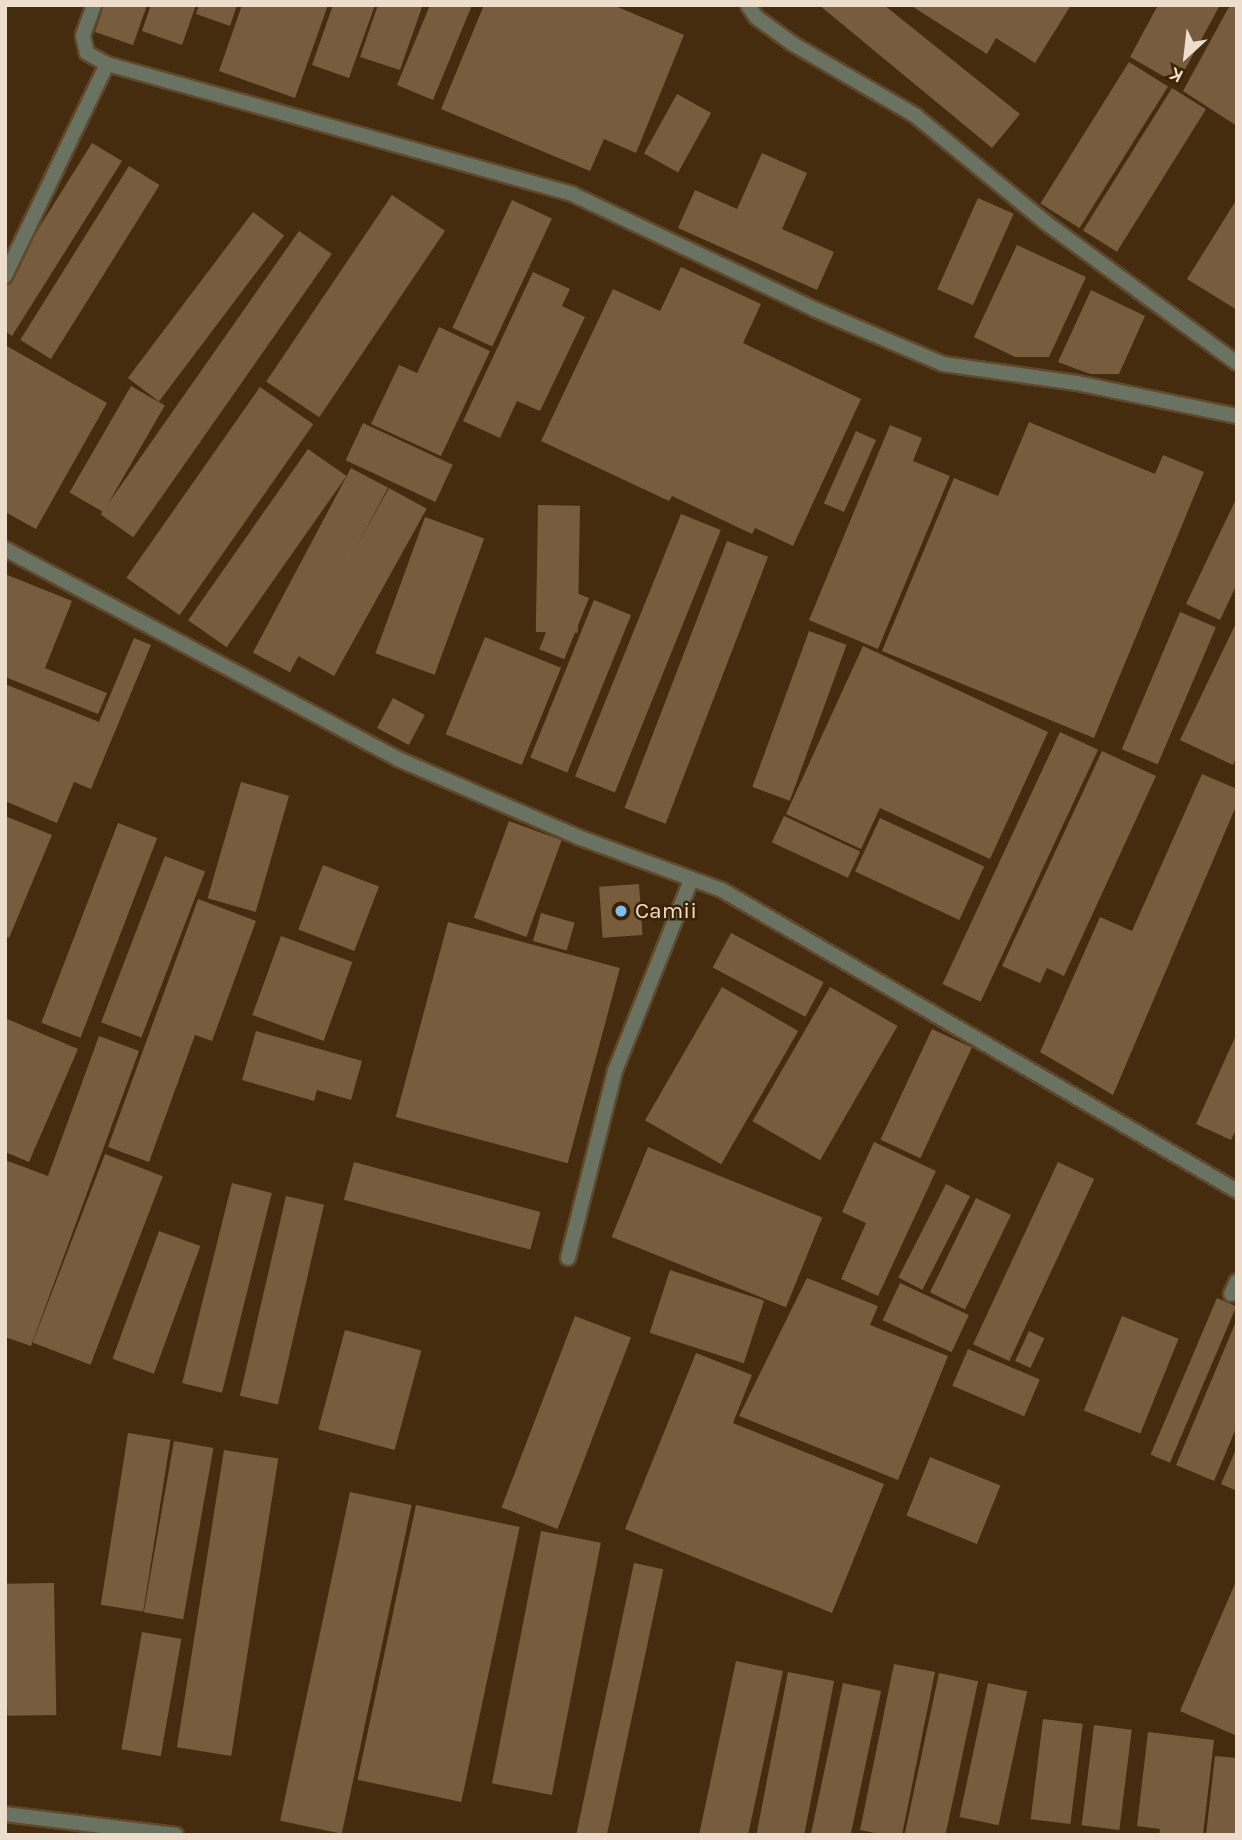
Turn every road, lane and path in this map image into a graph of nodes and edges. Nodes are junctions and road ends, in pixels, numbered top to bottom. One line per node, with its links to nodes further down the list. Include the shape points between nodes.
1 (94, 5): 3 (street, via 83,36 87,53)
2 (748, 5): 5 (street, via 756,17 793,44 916,116 1055,230)
3 (107, 64): 4 (street); 6 (street, via 572,194 814,309 943,364 1077,383)
4 (5, 276)
5 (1237, 363)
6 (1237, 416)
7 (5, 549): 8 (street, via 398,760)
8 (691, 880): 9 (street, via 722,890); 10 (street, via 615,1072)
9 (1237, 1191)
10 (568, 1258)
11 (5, 1814): 12 (street)
12 (176, 1835)

